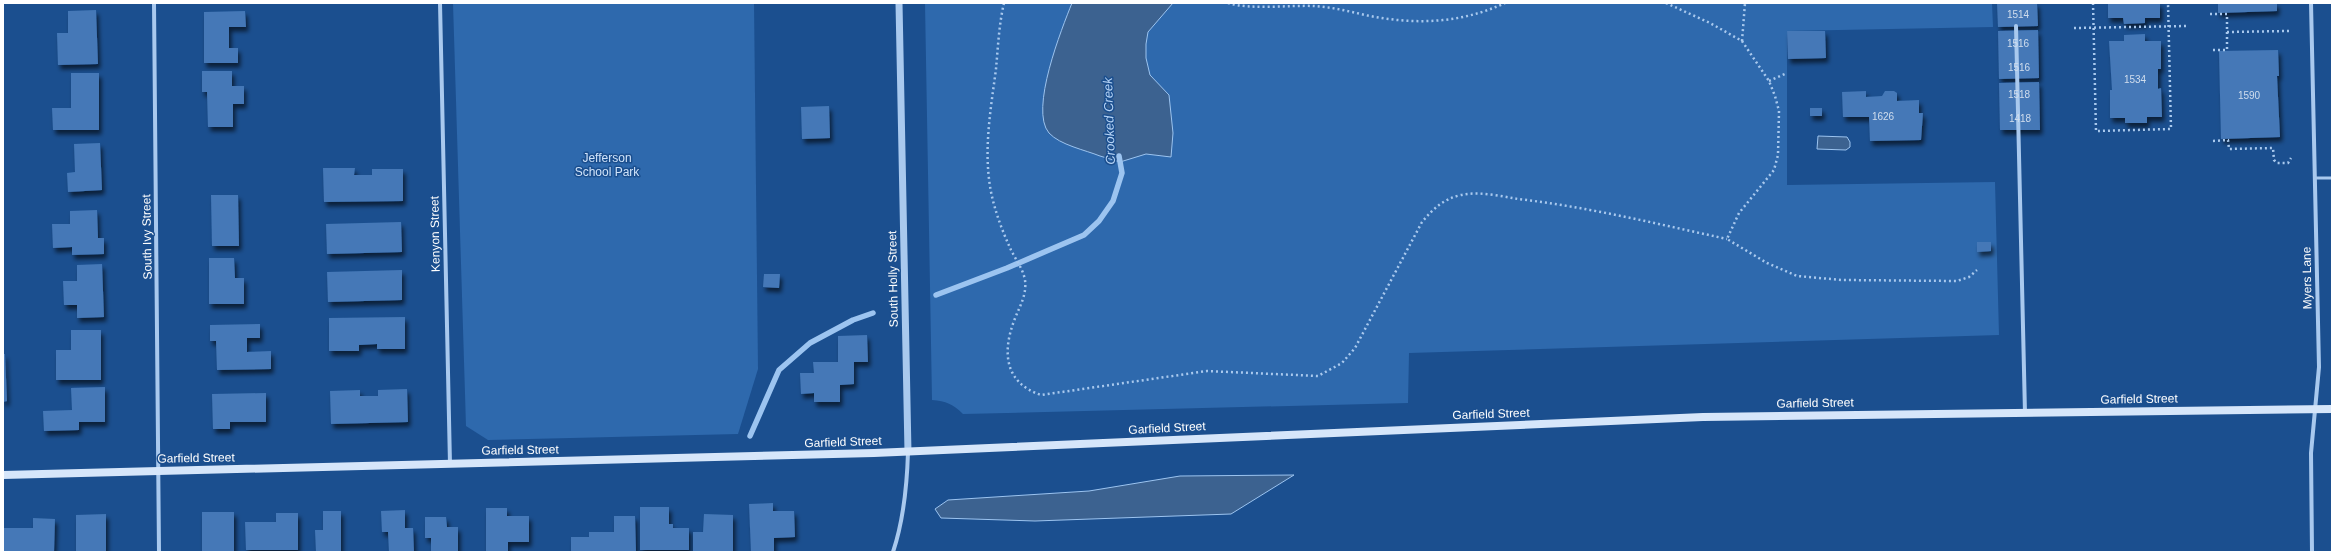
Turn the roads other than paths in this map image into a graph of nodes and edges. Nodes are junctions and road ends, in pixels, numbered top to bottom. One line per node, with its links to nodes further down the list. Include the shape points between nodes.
1 (154, 3): 13 (street, South Ivy Street)
2 (440, 3): 12 (street, Kenyon Street)
3 (899, 3): 11 (street, South Holly Street)
4 (2311, 3): 6 (street, Myers Lane)
5 (2016, 26): 10 (street)
6 (2315, 178): 7 (lane); 8 (street, Myers Lane, via 2319,367)
7 (2332, 178)
8 (2315, 409): 9 (main road, Garfield Street); 10 (main road, Garfield Street); 17 (street, Myers Lane, via 2311,453)
9 (2332, 409)
10 (2024, 412): 11 (main road, Garfield Street, via 1703,417)
11 (908, 452): 12 (main road, Garfield Street); 16 (street, South Holly Street, via 907,485 900,529)
12 (450, 464): 13 (main road, Garfield Street)
13 (159, 471): 14 (main road, Garfield Street); 15 (street, South Ivy Street)
14 (3, 474)
15 (160, 552)
16 (893, 552)
17 (2312, 552)

